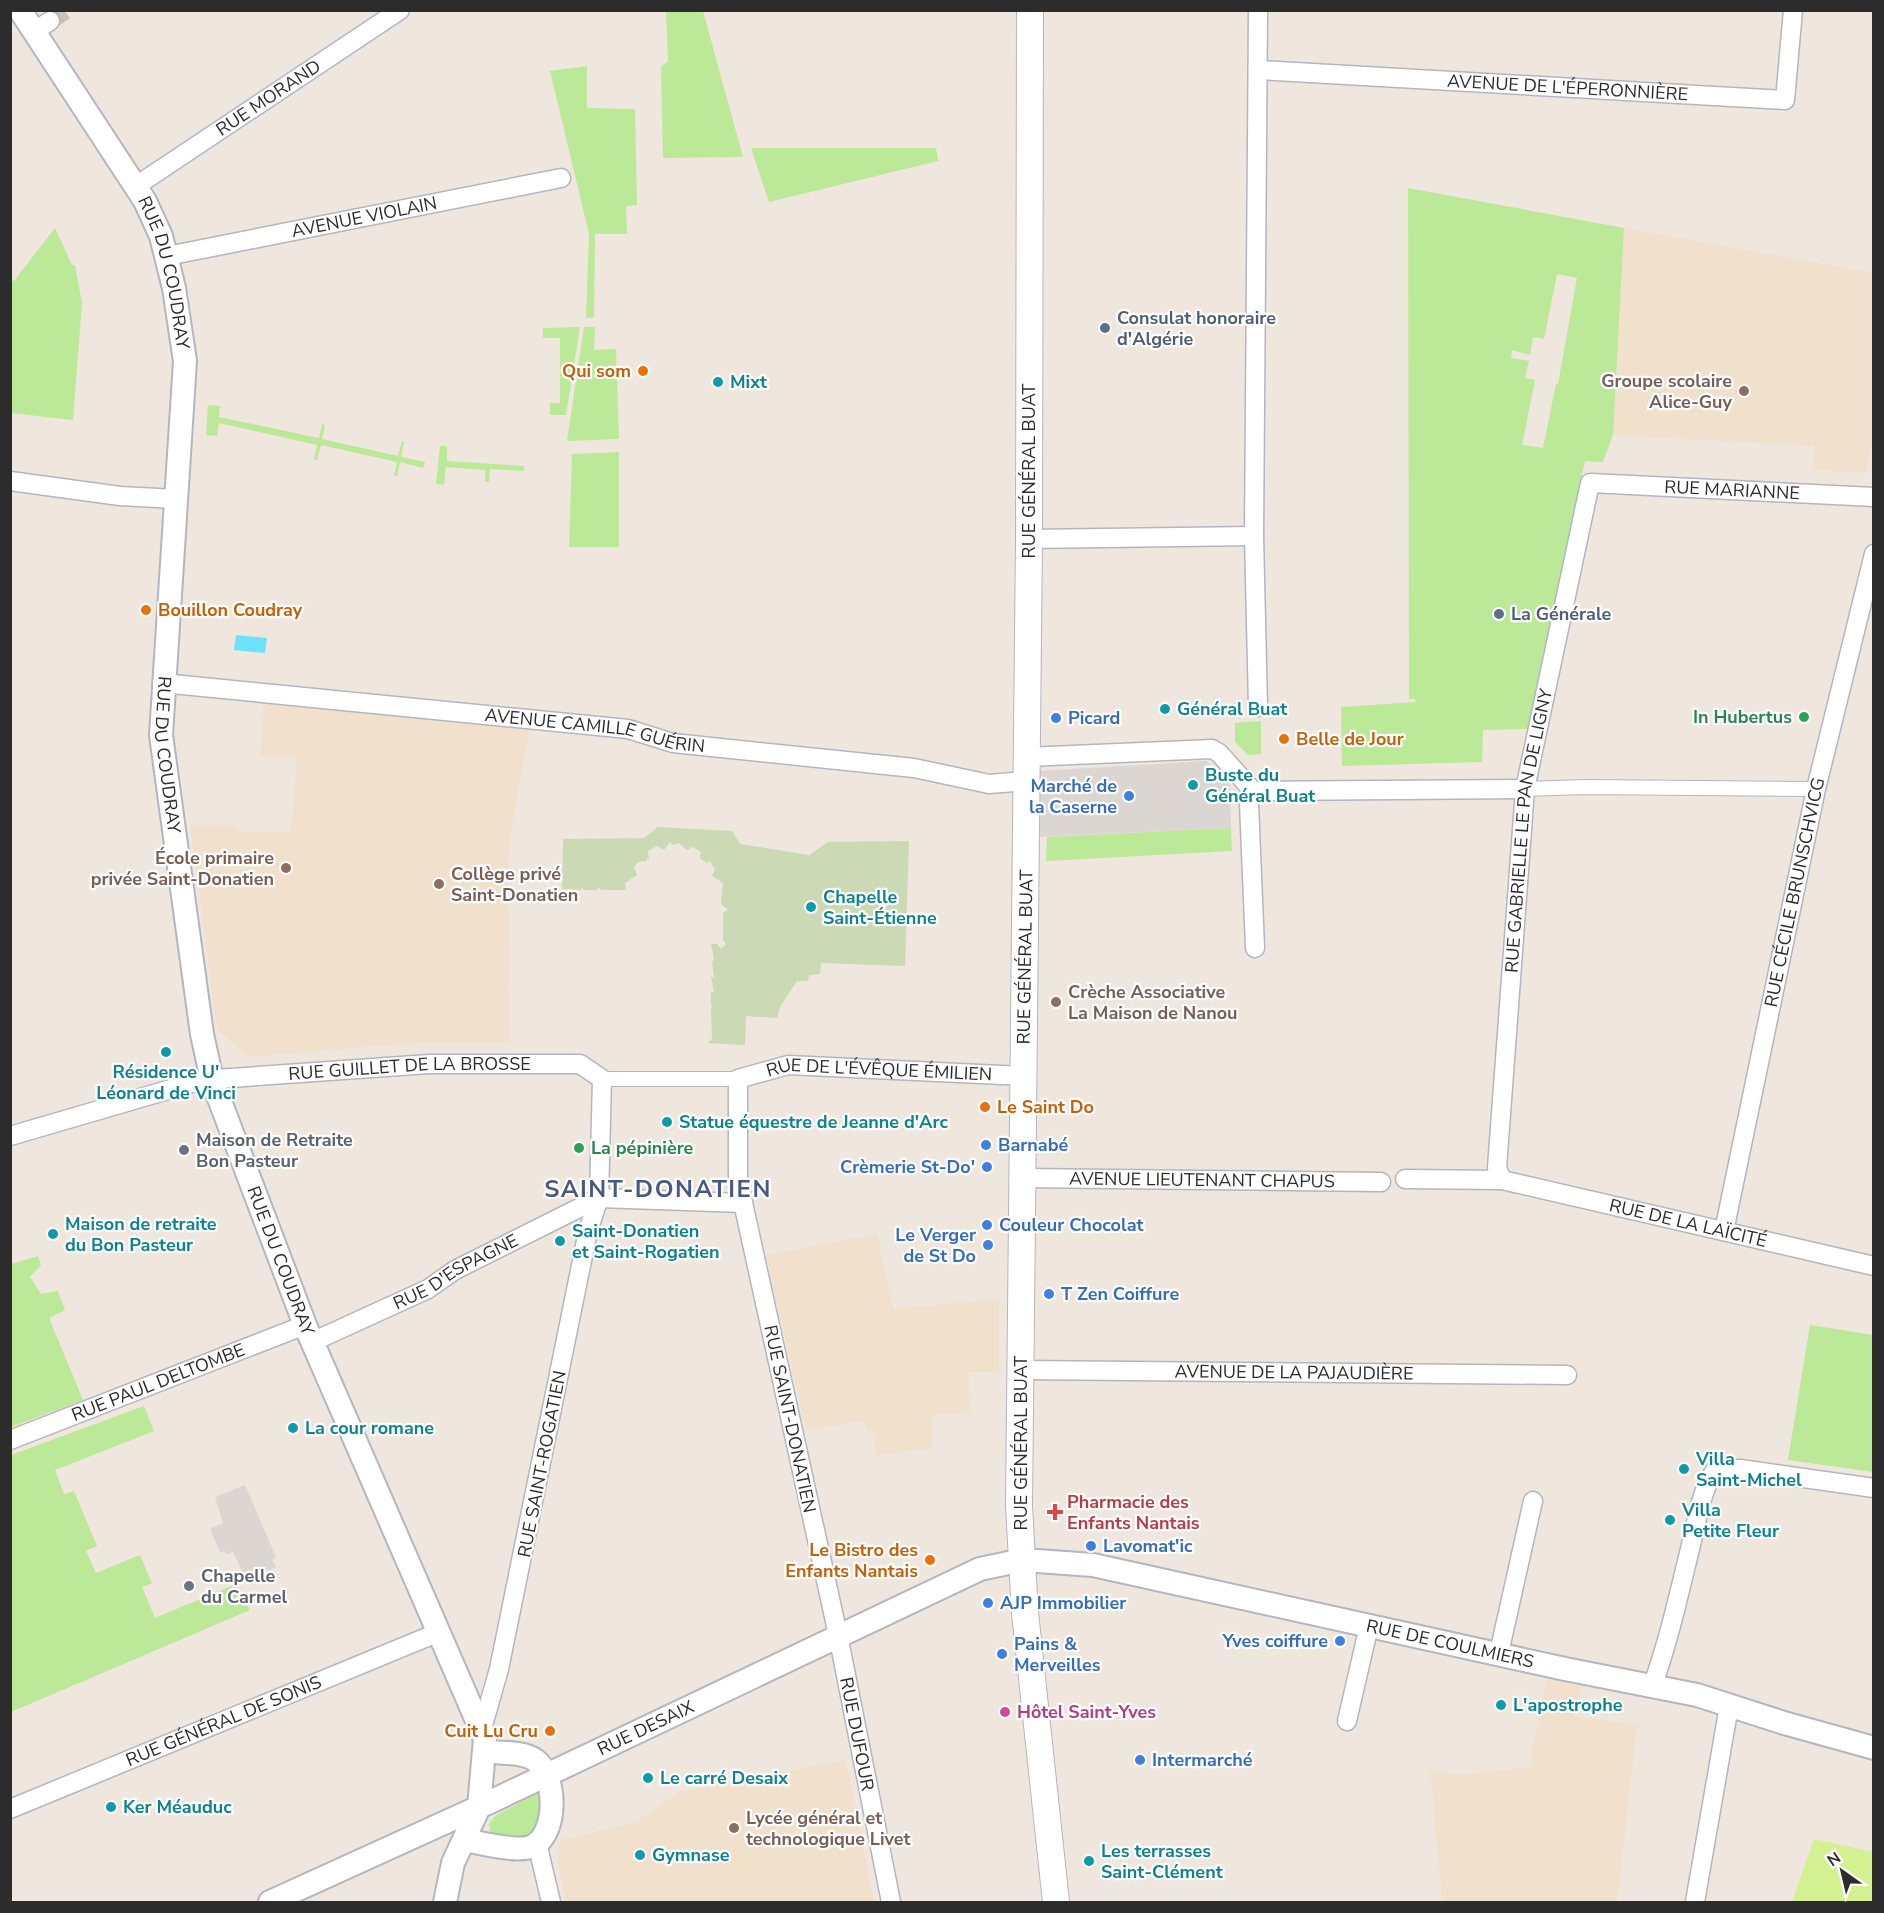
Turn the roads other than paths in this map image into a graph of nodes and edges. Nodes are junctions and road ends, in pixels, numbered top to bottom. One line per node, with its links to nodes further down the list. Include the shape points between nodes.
1 (20, 10): 8 (street, RUE DU COUDRAY, via 43,26)
2 (400, 10): 8 (street, RUE MORAND)
3 (1030, 10): 15 (main road, RUE GÉNÉRAL BUAT)
4 (1258, 10): 6 (street)
5 (1793, 10): 6 (street, AVENUE DE L'ÉPERONNIÈRE, via 1785,100)
6 (1259, 70): 14 (street)
7 (561, 178): 9 (street, AVENUE VIOLAIN)
8 (136, 186): 9 (street, RUE DU COUDRAY, via 155,220)
9 (167, 256): 13 (street, RUE DU COUDRAY, via 185,361)
10 (10, 482): 13 (street)
11 (1590, 483): 12 (street, RUE MARIANNE); 20 (street, RUE GABRIELLE LE PAN DE LIGNY)
12 (1874, 497)
13 (176, 499): 17 (street, RUE DU COUDRAY)
14 (1254, 536): 15 (street); 18 (street)
15 (1029, 539): 19 (main road, RUE GÉNÉRAL BUAT)
16 (1874, 554): 21 (street, RUE CÉCILE BRUNSCHVICG)
17 (162, 682): 19 (street, AVENUE CAMILLE GUÉRIN, via 628,729 673,743 914,768 989,784); 26 (street, RUE DU COUDRAY, via 161,735 202,1034)
18 (1258, 707)
19 (1026, 769): 22 (street, AVENUE CAMILLE GUÉRIN, via 1212,749); 24 (main road, RUE GÉNÉRAL BUAT)
20 (1525, 789): 21 (street); 22 (street); 31 (street, RUE GABRIELLE LE PAN DE LIGNY, via 1497,1168)
21 (1816, 789): 35 (street, RUE CÉCILE BRUNSCHVICG)
22 (1251, 797): 23 (street)
23 (1255, 948)
24 (1023, 1076): 27 (street, RUE DE L'ÉVÊQUE ÉMILIEN, via 788,1065); 29 (main road, RUE GÉNÉRAL BUAT)
25 (602, 1079): 26 (street, RUE GUILLET DE LA BROSSE, via 580,1064 429,1064); 27 (street); 33 (street, RUE SAINT-ROGATIEN)
26 (212, 1080): 28 (street, RUE GUILLET DE LA BROSSE); 37 (street, RUE DU COUDRAY)
27 (738, 1080): 34 (street, RUE SAINT-DONATIEN, via 738,1180)
28 (10, 1136)
29 (1022, 1178): 32 (street, AVENUE LIEUTENANT CHAPUS); 38 (main road, RUE GÉNÉRAL BUAT)
30 (1405, 1179): 31 (street, RUE DE LA LAÏCITÉ)
31 (1502, 1180): 35 (street, RUE DE LA LAÏCITÉ)
32 (1381, 1182)
33 (598, 1198): 34 (street); 37 (street, RUE D'ESPAGNE, via 455,1270 428,1289); 51 (street, RUE SAINT-ROGATIEN)
34 (743, 1203): 46 (street, RUE SAINT-DONATIEN)
35 (1724, 1231): 36 (street, RUE DE LA LAÏCITÉ)
36 (1874, 1266)
37 (308, 1333): 40 (street, RUE PAUL DELTOMBE, via 199,1366); 45 (street, RUE DU COUDRAY)
38 (1020, 1370): 39 (street, AVENUE DE LA PAJAUDIÈRE); 43 (main road, RUE GÉNÉRAL BUAT, via 1019,1506)
39 (1567, 1376)
40 (10, 1440)
41 (1874, 1488): 48 (street, via 1716,1469 1698,1515 1667,1644)
42 (1533, 1501): 47 (street)
43 (1023, 1560): 44 (street, RUE DE COULMIERS, via 1093,1565); 46 (street, RUE DESAIX, via 980,1569); 62 (main road, RUE GÉNÉRAL BUAT, via 1025,1613)
44 (1369, 1626): 47 (street, RUE DE COULMIERS); 50 (street)
45 (437, 1633): 51 (street, RUE DU COUDRAY); 55 (street, RUE GÉNÉRAL DE SONIS)
46 (838, 1635): 53 (street, RUE DESAIX); 61 (street, RUE DUFOUR)
47 (1498, 1653): 48 (street, RUE DE COULMIERS)
48 (1652, 1687): 49 (street, RUE DE COULMIERS, via 1697,1695)
49 (1729, 1706): 52 (street, RUE DE COULMIERS); 63 (street)
50 (1347, 1721)
51 (484, 1740): 53 (street, via 529,1757 539,1764); 54 (street)
52 (1874, 1748)
53 (545, 1776): 54 (street, RUE DESAIX); 57 (street, via 554,1800 545,1831)
54 (479, 1807): 56 (street); 58 (street, RUE DESAIX)
55 (10, 1809)
56 (465, 1840): 57 (street, via 521,1849); 59 (street, via 452,1869)
57 (537, 1843): 60 (street)
58 (270, 1902)
59 (445, 1902)
60 (551, 1902)
61 (891, 1902)
62 (1056, 1902)
63 (1695, 1902)

